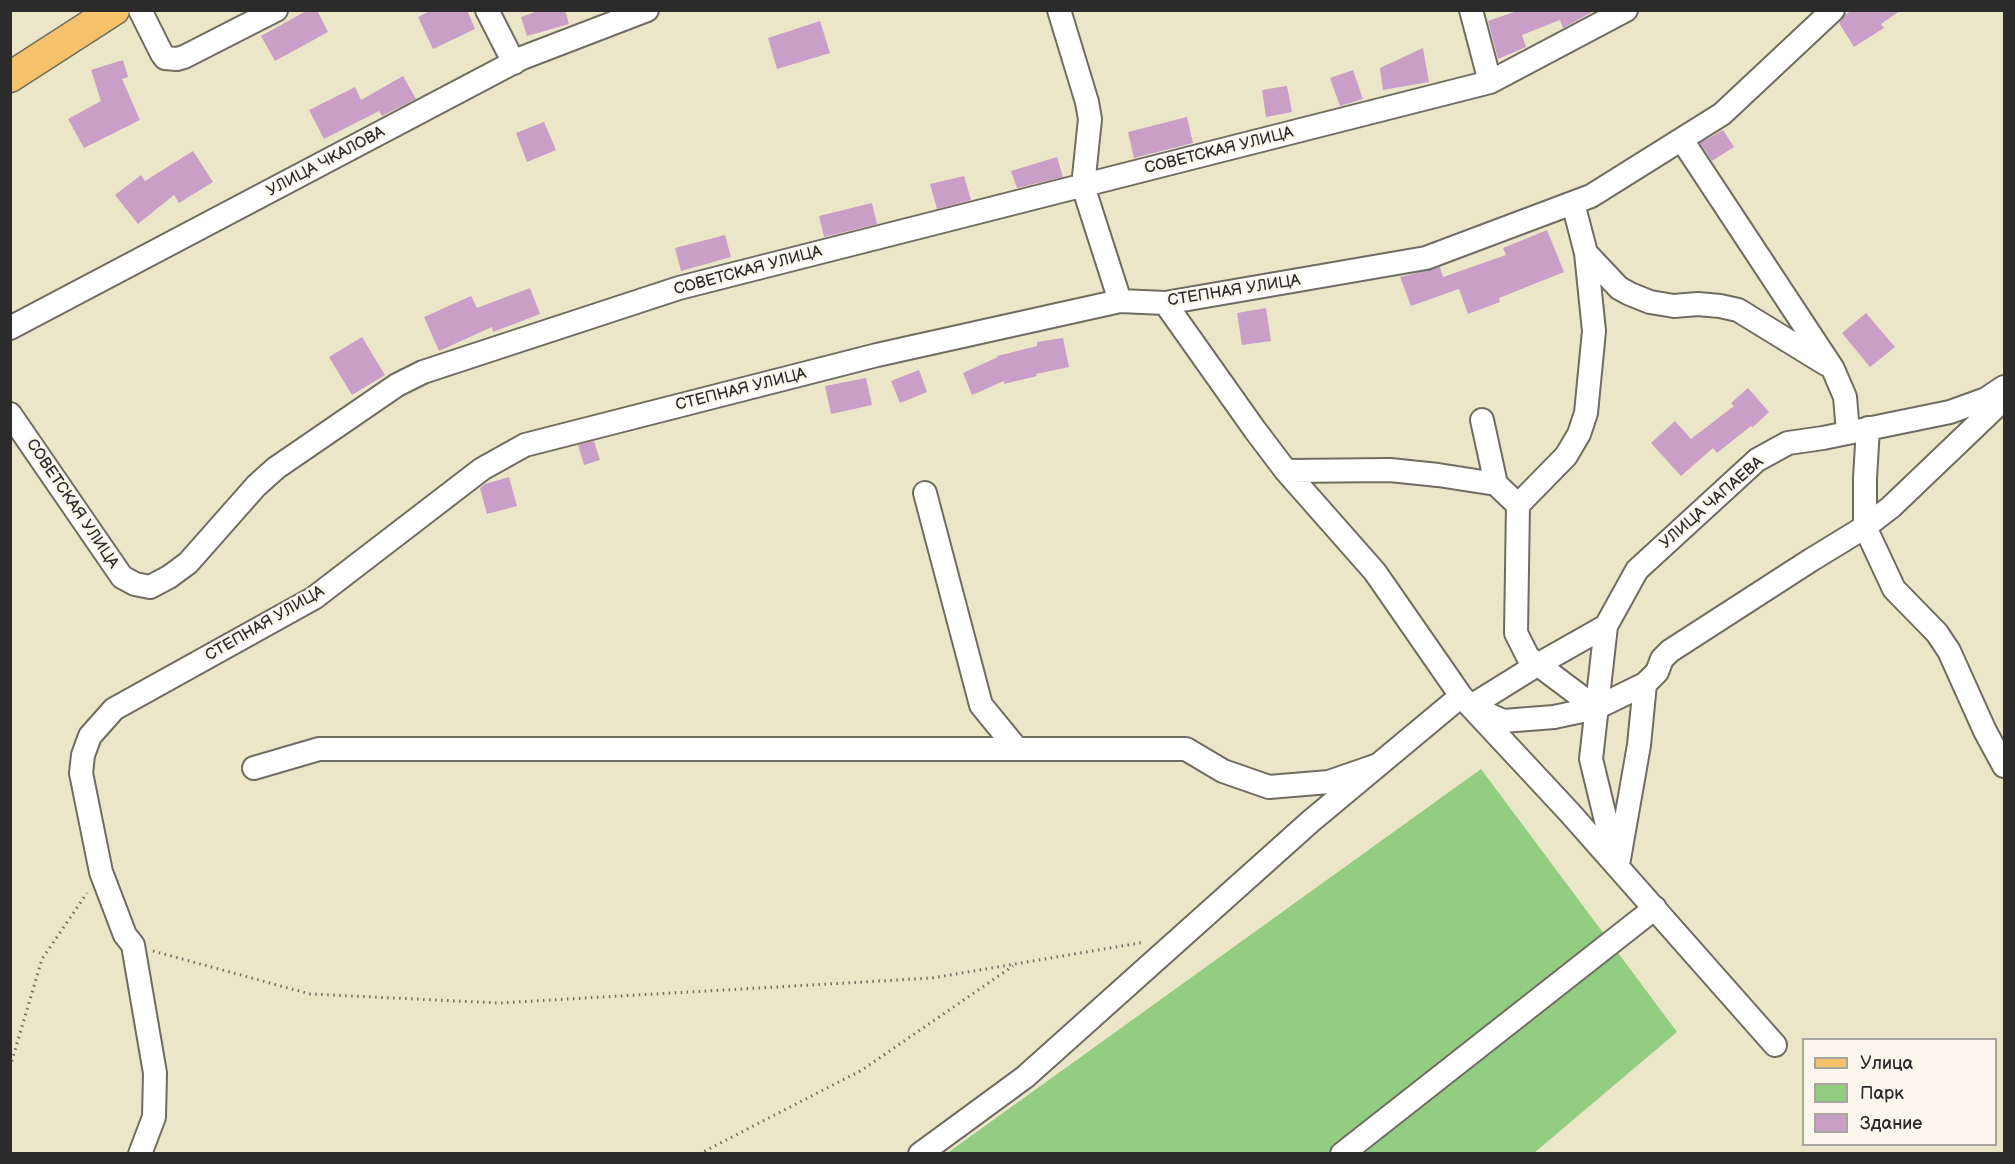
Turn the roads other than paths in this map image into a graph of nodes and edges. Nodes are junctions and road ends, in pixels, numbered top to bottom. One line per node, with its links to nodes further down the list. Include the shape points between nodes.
1 (114, 10): 11 (main road)
2 (140, 10): 3 (street, via 165,58 177,59)
3 (276, 10)
4 (487, 10): 10 (street)
5 (647, 10): 10 (street, УЛИЦА ЧКАЛОВА)
6 (1059, 10): 14 (street, via 1090,119)
7 (1471, 10): 12 (street)
8 (1833, 10): 13 (street, СТЕПНАЯ УЛИЦА, via 1722,114)
9 (1621, 12): 12 (street, СОВЕТСКАЯ УЛИЦА)
10 (514, 63): 19 (street, УЛИЦА ЧКАЛОВА)
11 (10, 76)
12 (1490, 82): 14 (street, СОВЕТСКАЯ УЛИЦА)
13 (1682, 140): 15 (street, СТЕПНАЯ УЛИЦА, via 1591,196); 20 (street)
14 (1083, 186): 17 (street); 23 (street, СОВЕТСКАЯ УЛИЦА, via 679,288 423,372 397,385 276,468 188,563 150,587 122,577)
15 (1573, 202): 16 (street); 18 (street, СТЕПНАЯ УЛИЦА, via 1425,258)
16 (1586, 253): 20 (street, via 1619,288 1630,294 1674,306 1698,304 1738,310); 29 (street, via 1594,331 1586,413 1566,456)
17 (1120, 301): 18 (street, СТЕПНАЯ УЛИЦА); 43 (street, СТЕПНАЯ УЛИЦА, via 878,356 525,445 473,476 314,598 114,709 90,736 81,773 101,872 125,935 133,945 155,1073 154,1116)
18 (1166, 303): 26 (street)
19 (10, 328)
20 (1833, 369): 25 (street)
21 (2004, 387): 25 (street, УЛИЦА ЧАПАЕВА, via 1986,399 1950,412)
22 (2004, 399): 30 (street)
23 (10, 414)
24 (1482, 420): 27 (street)
25 (1858, 430): 30 (street); 31 (street, УЛИЦА ЧАПАЕВА, via 1788,443 1757,459 1637,570)
26 (1286, 471): 27 (street, via 1390,471); 34 (street, via 1375,572)
27 (1496, 484): 29 (street)
28 (925, 493): 36 (street, via 981,705)
29 (1518, 505): 32 (street, via 1516,633 1528,657)
30 (1865, 527): 33 (street, via 1670,651); 38 (street, via 1894,589 1949,651)
31 (1606, 626): 32 (street); 35 (street)
32 (1537, 665): 34 (street); 35 (street)
33 (1645, 684): 35 (street); 40 (street, via 1639,746)
34 (1466, 701): 35 (street, via 1503,721 1554,717); 37 (street); 40 (street)
35 (1596, 708): 40 (street, via 1591,759)
36 (1017, 749): 37 (street, via 1186,749 1223,771 1269,788 1329,782); 39 (street, via 319,749)
37 (1378, 765): 44 (street, via 1025,1077)
38 (2004, 766)
39 (254, 768)
40 (1617, 866): 41 (street)
41 (1655, 908): 42 (street); 45 (street)
42 (1775, 1045)
43 (140, 1154)
44 (920, 1154)
45 (1342, 1154)

